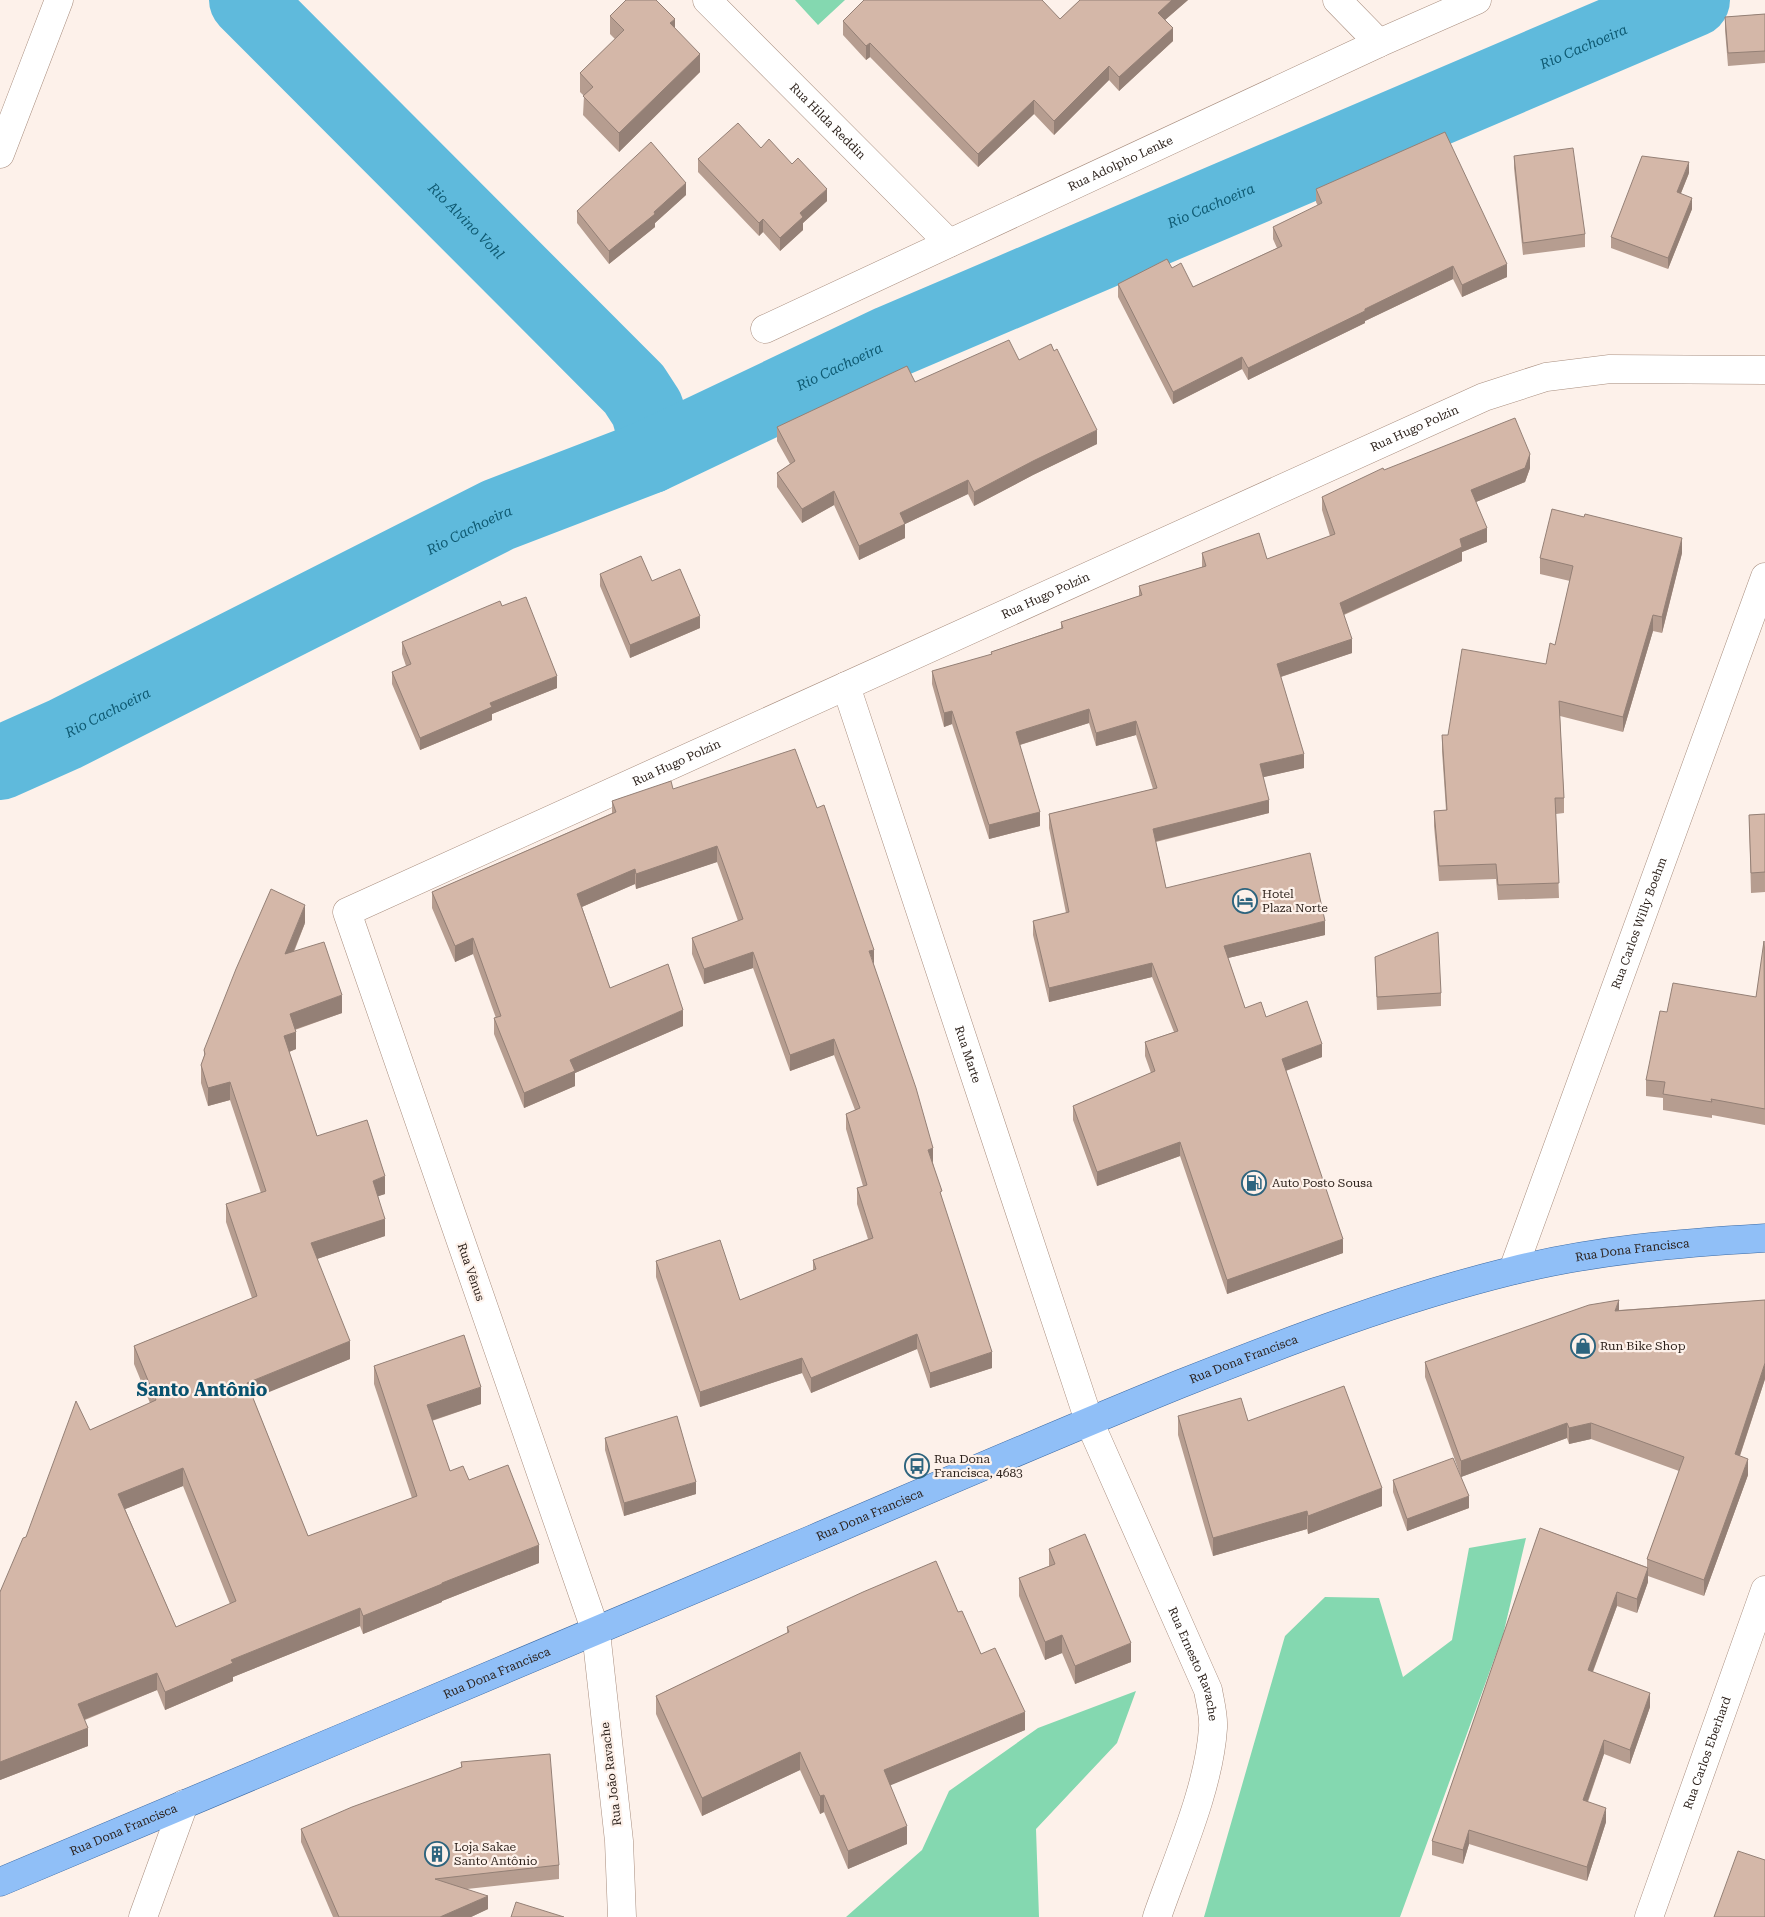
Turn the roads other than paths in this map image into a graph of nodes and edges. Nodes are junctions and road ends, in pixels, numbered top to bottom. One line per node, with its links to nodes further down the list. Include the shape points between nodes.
1 (59, 0): 6 (street)
2 (707, 0): 7 (street, Rua Hilda Reddin)
3 (1337, 0): 5 (street)
4 (1477, 0): 5 (street, Rua Adolpho Lenke)
5 (1379, 44): 7 (street, Rua Adolpho Lenke)
6 (0, 154)
7 (949, 242): 8 (street, Rua Adolpho Lenke)
8 (765, 329)
9 (1765, 370): 11 (street, Rua Hugo Polzin, via 1610,369 1546,377 1484,397)
10 (1765, 577): 14 (street, Rua Carlos Willy Boehm)
11 (846, 686): 12 (street, Rua Hugo Polzin); 15 (street, Rua Marte)
12 (347, 912): 17 (street, Rua Vênus)
13 (1765, 1238): 14 (main road, Rua Dona Francisca, via 1645,1246)
14 (1513, 1270): 15 (main road, Rua Dona Francisca, via 1362,1314)
15 (1088, 1421): 17 (main road, Rua Dona Francisca); 22 (street, Rua Ernesto Ravache, via 1208,1690 1213,1725 1209,1762 1198,1801)
16 (1765, 1590): 23 (street, Rua Carlos Eberhard)
17 (596, 1632): 18 (main road, Rua Dona Francisca); 21 (street, Rua João Ravache, via 619,1841)
18 (184, 1804): 19 (main road, Rua Dona Francisca); 20 (street)
19 (0, 1882)
20 (143, 1917)
21 (622, 1917)
22 (1156, 1917)
23 (1649, 1917)

